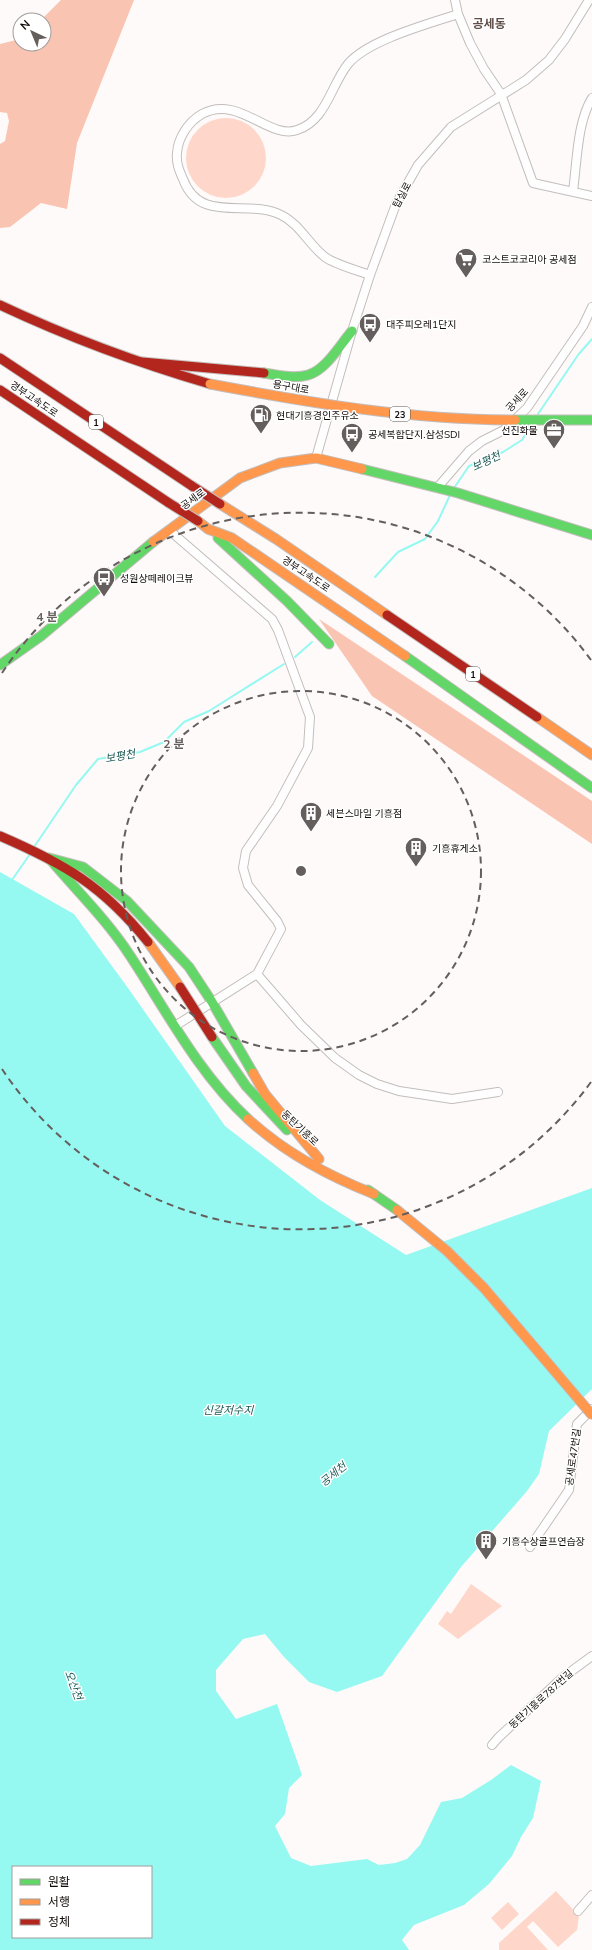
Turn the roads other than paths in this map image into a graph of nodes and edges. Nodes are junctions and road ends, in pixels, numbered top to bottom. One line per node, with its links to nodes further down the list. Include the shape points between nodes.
1 (455, 0): 3 (street)
2 (589, 0): 4 (street, 탑실로, via 566,39 549,60 526,80)
3 (458, 14): 4 (street, via 470,43); 8 (street, via 376,43 348,63 322,111 309,124 297,131 282,130 239,111 219,109 202,114 186,129 177,144 176,162 185,185 198,201 214,208 260,208 282,215 299,228 325,257)
4 (501, 94): 6 (street, via 533,182); 8 (street, 탑실로, via 452,127 418,165 396,204)
5 (592, 98): 6 (street, via 587,106 582,127)
6 (573, 191): 7 (street)
7 (592, 196)
8 (370, 275): 12 (street, 탑실로)
9 (0, 305): 14 (main road, 용구대로 / 23, via 40,325)
10 (592, 307): 11 (street, 공세로)
11 (590, 320): 18 (street, 공세로, via 527,408 504,430 469,451)
12 (352, 331): 14 (main road, via 324,365 308,375 290,376); 17 (street, 탑실로)
13 (0, 358): 24 (main road, 경부고속도로 / 1, bridge, via 276,540)
14 (142, 362): 16 (main road, 용구대로 / 23, bridge, via 210,384 299,400 402,414 492,420)
15 (0, 390): 19 (main road, 경부고속도로, bridge)
16 (592, 420)
17 (316, 458): 18 (main road, 공세로); 20 (main road, 공세로, via 280,463 240,478)
18 (440, 488): 21 (main road)
19 (208, 529): 22 (main road, via 314,629); 25 (main road, 경부고속도로, via 232,538)
20 (169, 530): 23 (main road, 공세로, via 140,551 41,636); 28 (street, via 272,619 310,717 308,748 277,806 246,851 243,868 248,885 281,928)
21 (592, 535)
22 (326, 646)
23 (0, 665)
24 (592, 755)
25 (592, 788)
26 (0, 836): 27 (main road)
27 (45, 856): 29 (main road, via 83,867 127,901 189,967); 30 (main road, via 116,936); 32 (main road, 동탄기흥로, bridge, via 76,874 110,900 161,959 239,1078 263,1108)
28 (257, 974): 29 (street); 31 (street, via 335,1058 377,1084 399,1092 452,1099)
29 (212, 1002): 30 (street); 32 (main road, via 265,1094)
30 (175, 1026): 33 (main road, via 207,1073 256,1127 294,1156 346,1183)
31 (498, 1092)
32 (318, 1159): 33 (main road, 동탄기흥로)
33 (374, 1194): 35 (main road, 동탄기흥로, bridge, via 447,1251 484,1288)
34 (592, 1409): 36 (street, 공세로47번길, via 577,1424 569,1490)
35 (592, 1416)
36 (530, 1547)
37 (592, 1656): 38 (street, 동탄기흥로787번길, via 562,1678)
38 (492, 1745)
39 (592, 1895): 40 (street)
40 (578, 1911)

